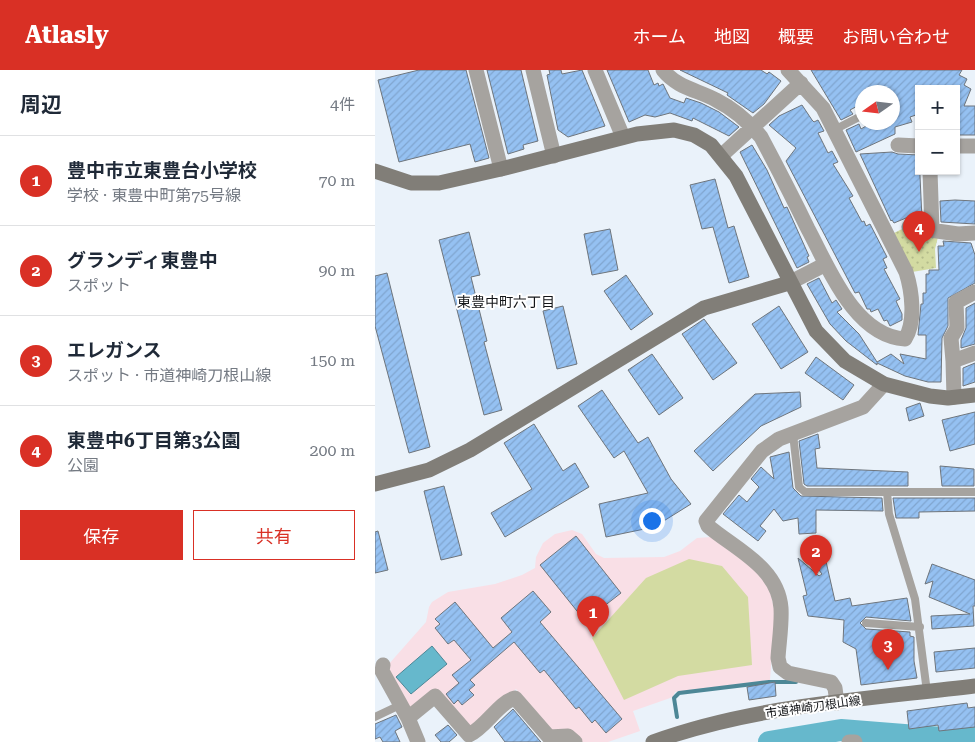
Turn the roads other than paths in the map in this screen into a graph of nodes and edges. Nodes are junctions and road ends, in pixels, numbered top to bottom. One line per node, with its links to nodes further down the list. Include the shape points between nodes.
1 (476, 70): 17 (street)
2 (533, 70): 16 (street)
3 (595, 70): 10 (street)
4 (663, 70): 8 (street, via 673,81 731,109)
5 (788, 70): 6 (street)
6 (801, 83): 8 (street); 9 (street, via 823,108)
7 (855, 119): 9 (lane)
8 (753, 127): 15 (street); 23 (street, via 775,163)
9 (834, 130): 23 (street, via 907,272 911,288 910,331 905,339 894,338 863,317 843,295)
10 (623, 137): 15 (street, via 674,130 694,135); 16 (street)
11 (898, 145): 12 (street)
12 (915, 146)
13 (960, 146): 14 (street)
14 (975, 146)
15 (722, 155): 24 (street, via 736,176)
16 (554, 156): 17 (street)
17 (501, 170): 18 (street, via 430,184 402,181)
18 (375, 171)
19 (930, 175): 21 (street)
20 (909, 227): 21 (street)
21 (932, 230): 22 (street)
22 (975, 234)
23 (825, 265): 24 (street)
24 (789, 283): 28 (street, via 816,331 845,361); 32 (street, via 704,308 470,450 429,470)
25 (975, 292): 27 (street, via 956,302 957,328 951,338)
26 (975, 353): 27 (street)
27 (953, 361): 30 (street)
28 (884, 384): 30 (street, via 930,396); 31 (street, via 863,407)
29 (975, 395): 30 (street)
30 (954, 397)
31 (793, 434): 33 (lane, via 799,487 805,492); 40 (street, via 762,451 706,522 763,568 772,580 781,606 779,666 788,673 831,682)
32 (375, 484)
33 (887, 492): 34 (lane); 36 (lane, via 889,514 915,599)
34 (975, 492)
35 (866, 624): 36 (lane)
36 (919, 627): 39 (lane)
37 (383, 666): 41 (street, via 382,671)
38 (975, 686): 39 (street, 市道神崎刀根山線)
39 (927, 692): 40 (street, 市道神崎刀根山線)
40 (837, 703): 46 (street, 市道神崎刀根山線, via 730,720)
41 (400, 705): 42 (lane); 43 (street)
42 (375, 718)
43 (408, 718): 44 (street); 45 (street, via 435,696 469,735 515,698 549,738 568,736)
44 (418, 742)
45 (575, 742)
46 (653, 742)
47 (849, 742): 48 (street)
48 (855, 742)

